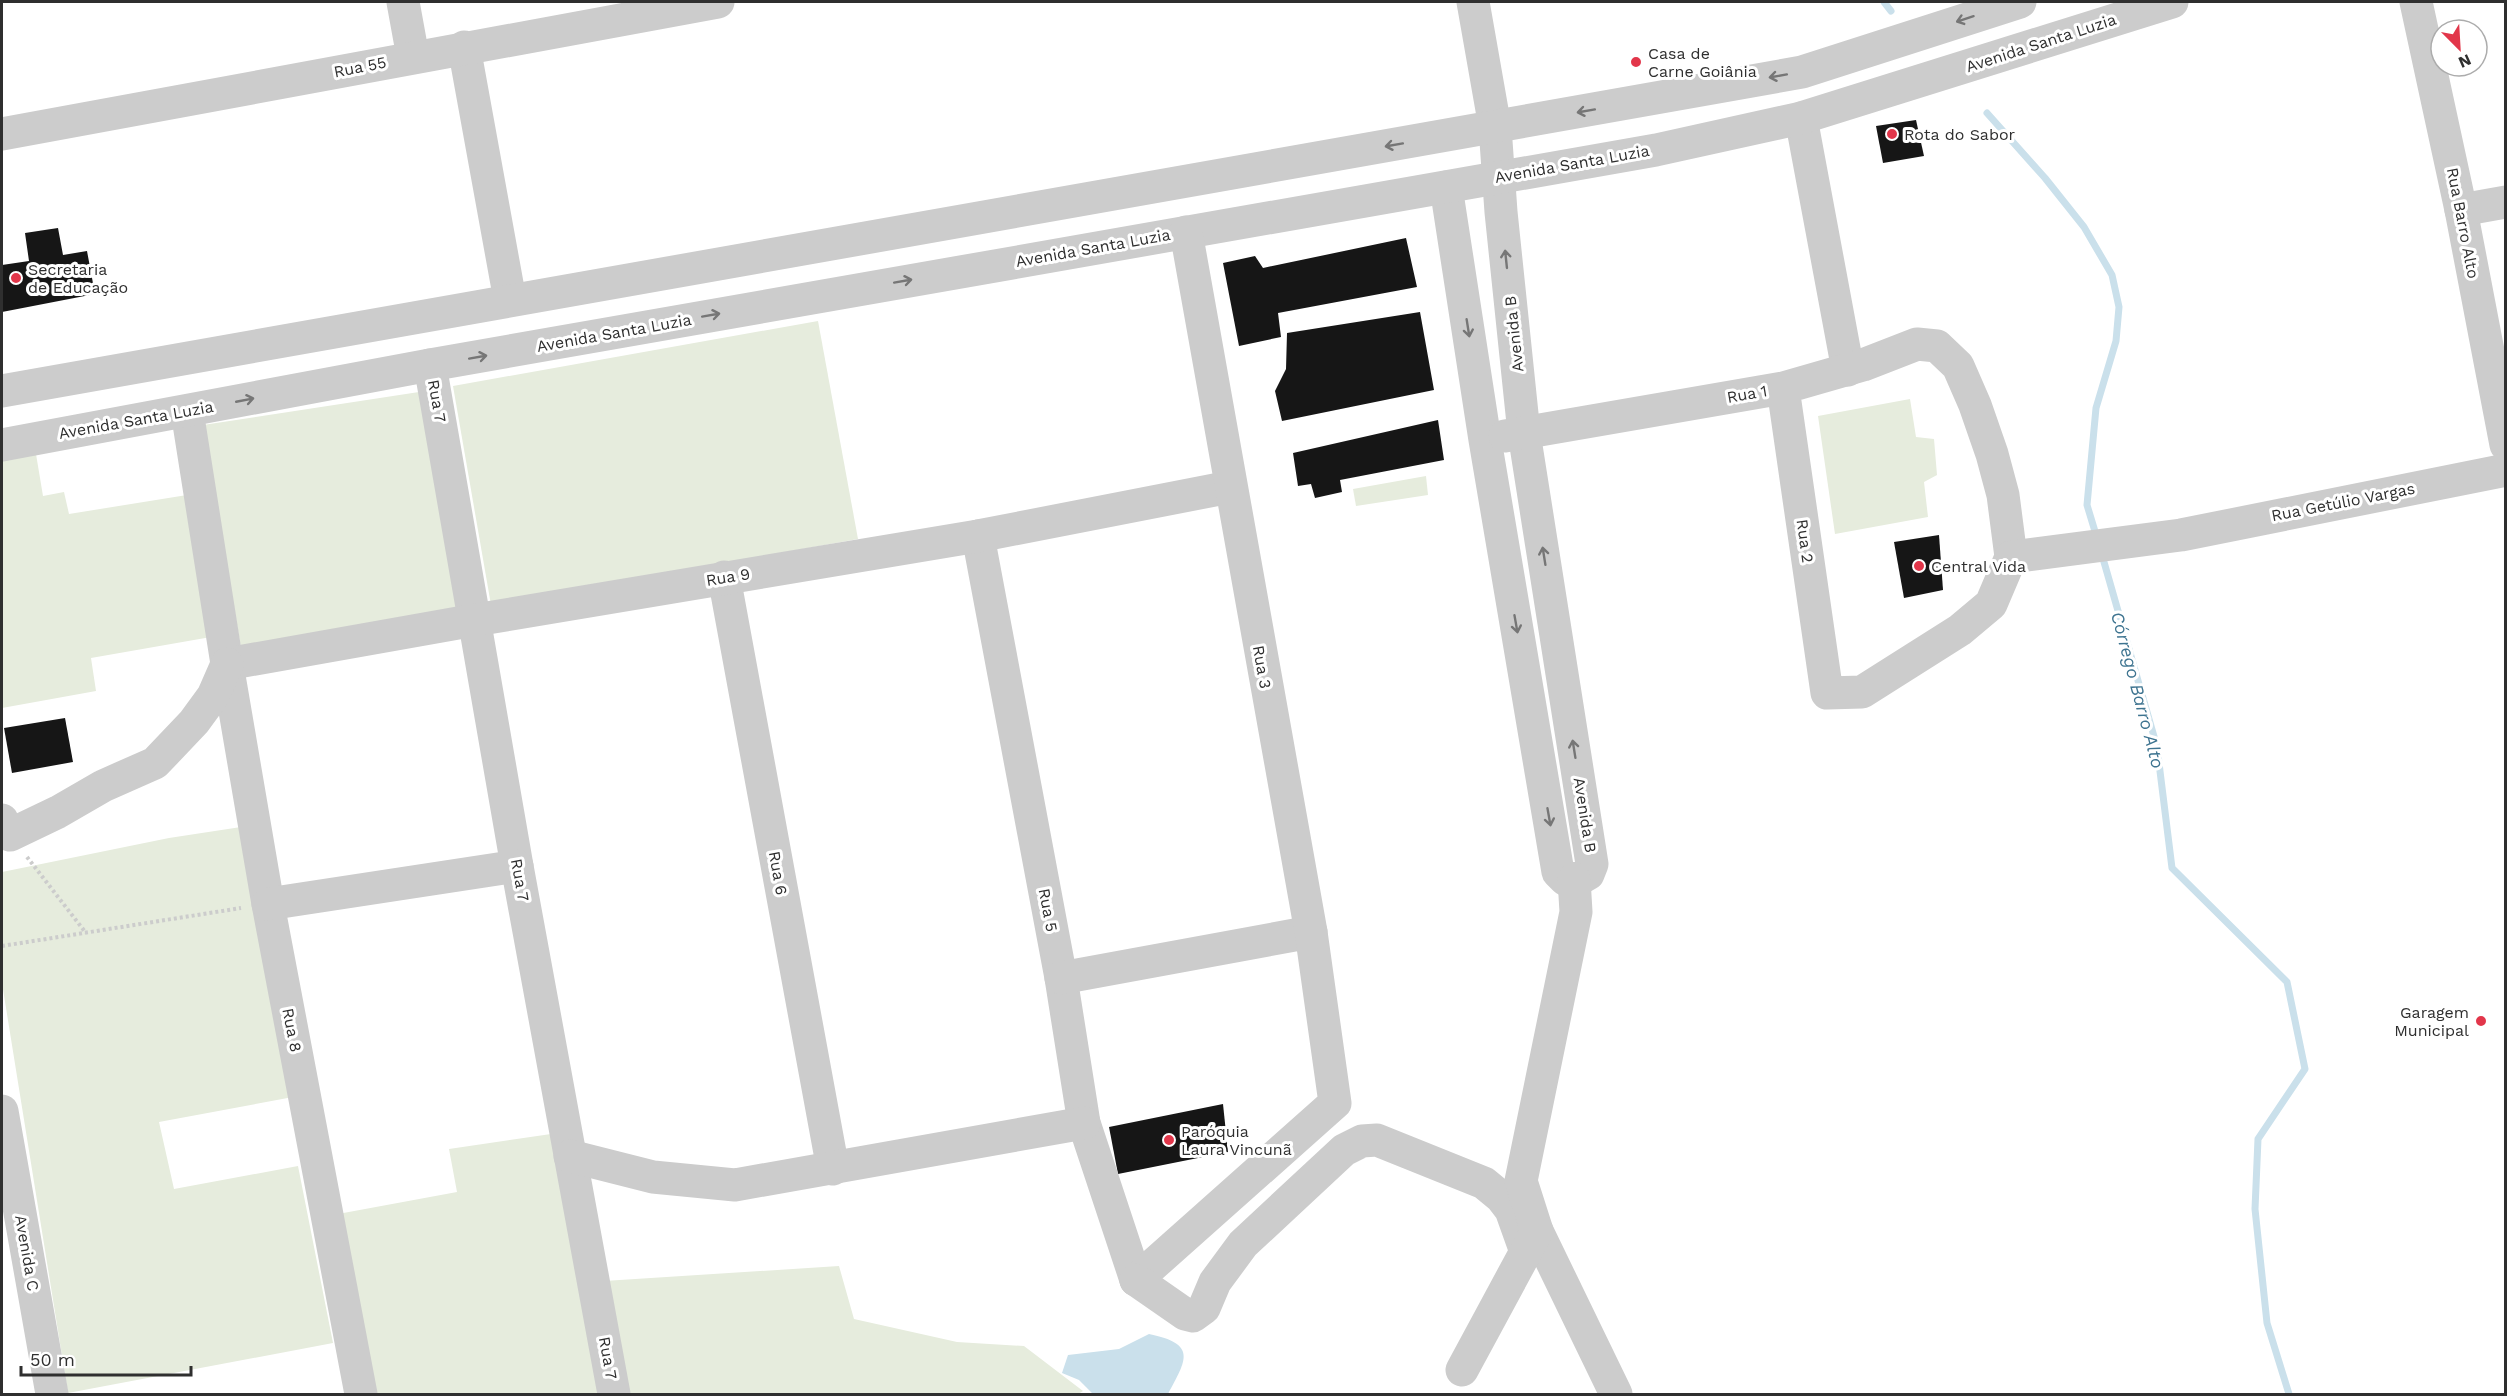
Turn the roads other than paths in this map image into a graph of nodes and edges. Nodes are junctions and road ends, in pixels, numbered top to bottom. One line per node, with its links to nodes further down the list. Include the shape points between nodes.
1 (403, 2): 8 (street)
2 (718, 2): 7 (street, Rua 55)
3 (1473, 2): 10 (street, Avenida B)
4 (2020, 2): 10 (street, one-way to 10, via 1802,72)
5 (2172, 2): 9 (street, Avenida Santa Luzia)
6 (2416, 2): 15 (street, Rua Barro Alto)
7 (464, 47): 8 (street, Rua 55); 18 (street)
8 (413, 57): 11 (street, Rua 55)
9 (1801, 118): 12 (street, Avenida Santa Luzia, via 1656,150); 21 (street)
10 (1495, 127): 12 (street, Avenida B); 17 (street, one-way to 17)
11 (2, 134)
12 (1500, 176): 13 (street, Avenida Santa Luzia); 25 (street, Avenida B, one-way to 12)
13 (1446, 187): 16 (street, Avenida Santa Luzia); 26 (street, one-way to 26)
14 (2505, 202): 15 (street)
15 (2461, 210): 28 (street, Rua Barro Alto)
16 (1186, 232): 19 (street, Avenida Santa Luzia, one-way to 16); 30 (street, Rua 3)
17 (748, 258): 18 (street); 19 (street)
18 (510, 300): 23 (street)
19 (757, 307): 20 (street, Avenida Santa Luzia, one-way to 19)
20 (430, 365): 24 (street, Avenida Santa Luzia, one-way to 20); 34 (street, Rua 7)
21 (1848, 370): 22 (street, Rua 1); 32 (street, Rua 1, via 1917,344 1937,346 1958,366 1992,454)
22 (1783, 388): 25 (street, Rua 1); 32 (street, Rua 2, via 1827,693 1862,692 1960,630 1991,604)
23 (7, 390): 27 (street)
24 (187, 411): 27 (street, Avenida Santa Luzia); 35 (street, Rua 8)
25 (1524, 433): 26 (street, Rua 1); 38 (street, Avenida B, one-way to 25, via 1588,874 1592,864)
26 (1485, 440): 38 (street, one-way to 38, via 1558,872 1565,879)
27 (12, 442)
28 (2505, 445)
29 (2505, 470): 32 (street, Rua Getúlio Vargas, via 2181,535)
30 (1230, 487): 31 (street, Rua 9); 40 (street, Rua 3)
31 (978, 536): 33 (street, Rua 9); 41 (street, Rua 5)
32 (2011, 557)
33 (724, 577): 34 (street, Rua 9); 45 (street, Rua 6)
34 (475, 620): 35 (street, Rua 9); 37 (street, Rua 7)
35 (227, 664): 36 (street, via 207,705 155,763 58,812); 39 (street, Rua 8)
36 (6, 828)
37 (517, 866): 39 (street); 44 (street, Rua 7)
38 (1574, 879): 46 (street, via 1576,912 1521,1181)
39 (268, 904): 50 (street, Rua 8)
40 (1311, 932): 41 (street); 47 (street, Rua 3, via 1335,1104)
41 (1061, 978): 43 (street, Rua 5)
42 (2, 1111): 49 (street, Avenida C)
43 (1084, 1123): 45 (street); 47 (street, Rua 5)
44 (570, 1156): 45 (street, via 653,1177 735,1185); 51 (street, Rua 7)
45 (832, 1169)
46 (1531, 1242): 47 (street, via 1501,1197 1484,1183 1377,1140 1362,1141 1344,1150 1243,1244 1215,1282 1200,1313 1185,1314); 48 (street); 52 (street)
47 (1136, 1280)
48 (1462, 1370)
49 (52, 1395)
50 (362, 1395)
51 (614, 1395)
52 (1616, 1395)

